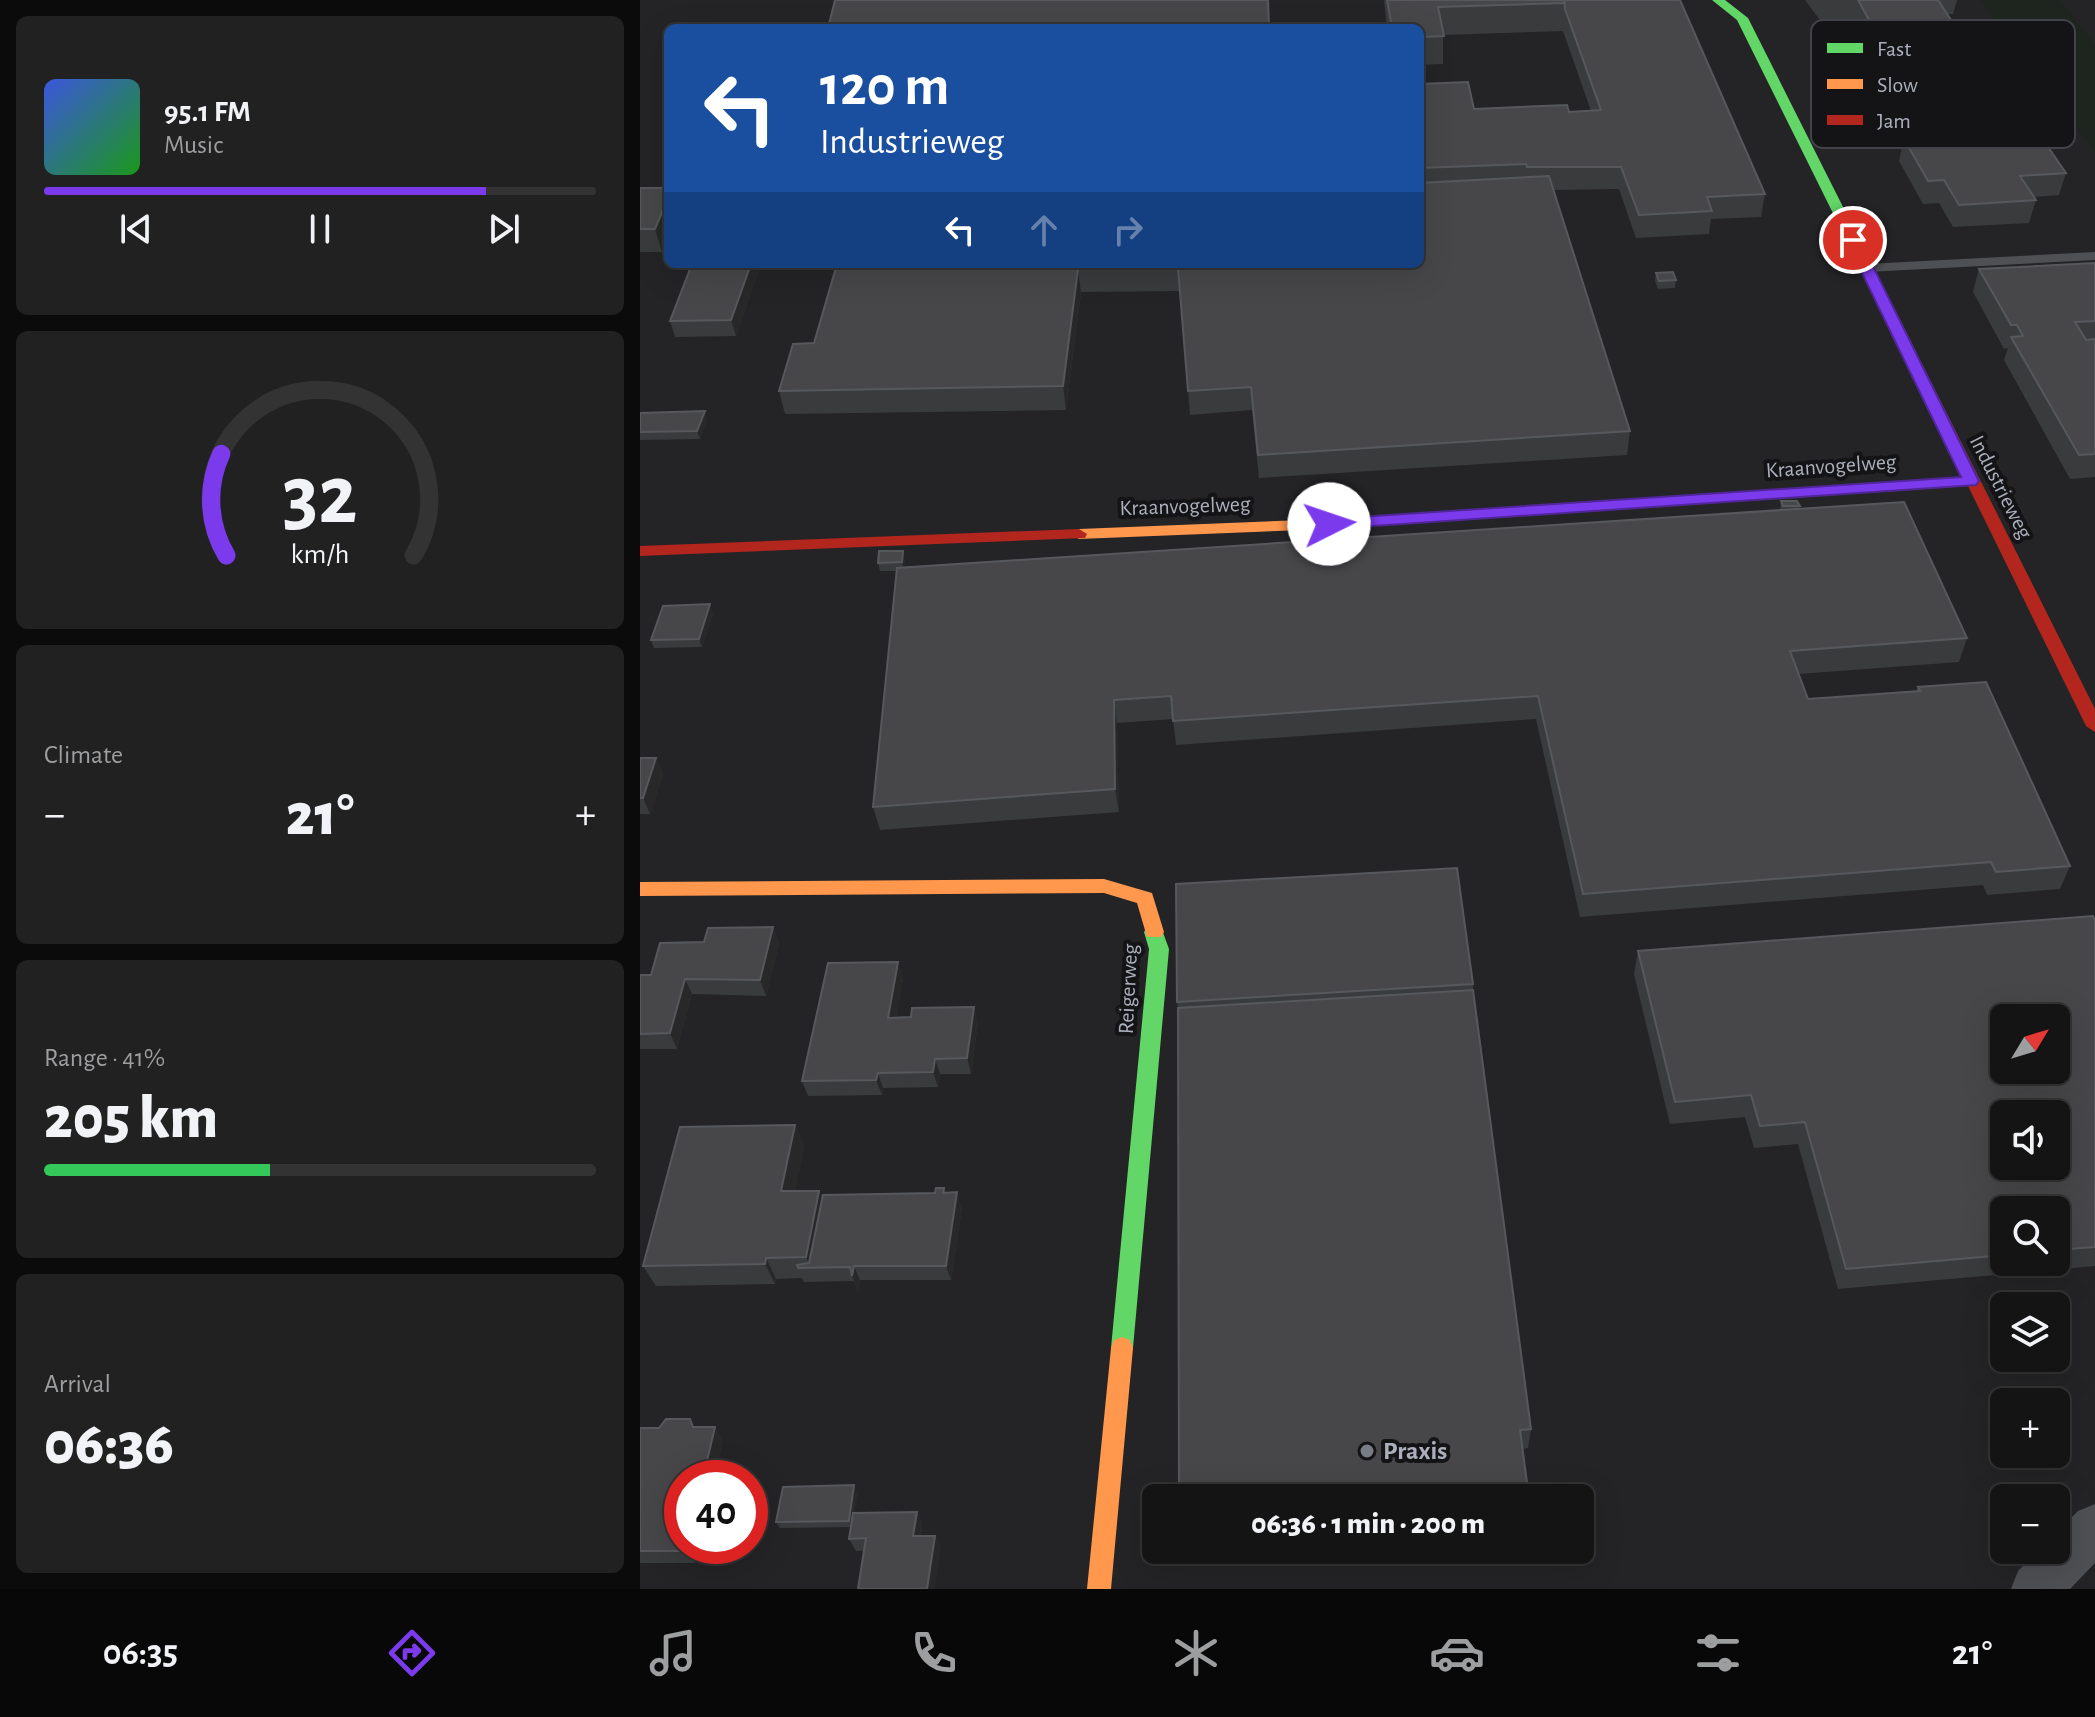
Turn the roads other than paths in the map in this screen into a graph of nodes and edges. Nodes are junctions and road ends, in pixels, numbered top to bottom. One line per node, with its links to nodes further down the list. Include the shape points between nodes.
1 (1720, 0): 3 (street, Industrieweg, via 1742,18)
2 (2095, 256): 3 (lane)
3 (1867, 268): 4 (street, Industrieweg)
4 (1971, 481): 5 (street, Kraanvogelweg, via 1329,524); 6 (street, Industrieweg)
5 (640, 551)
6 (2095, 726)
7 (640, 889): 9 (street, Reigerweg, via 1104,886 1145,898 1159,949)
8 (2095, 1528): 10 (street)
9 (1099, 1589)
10 (2036, 1589)

